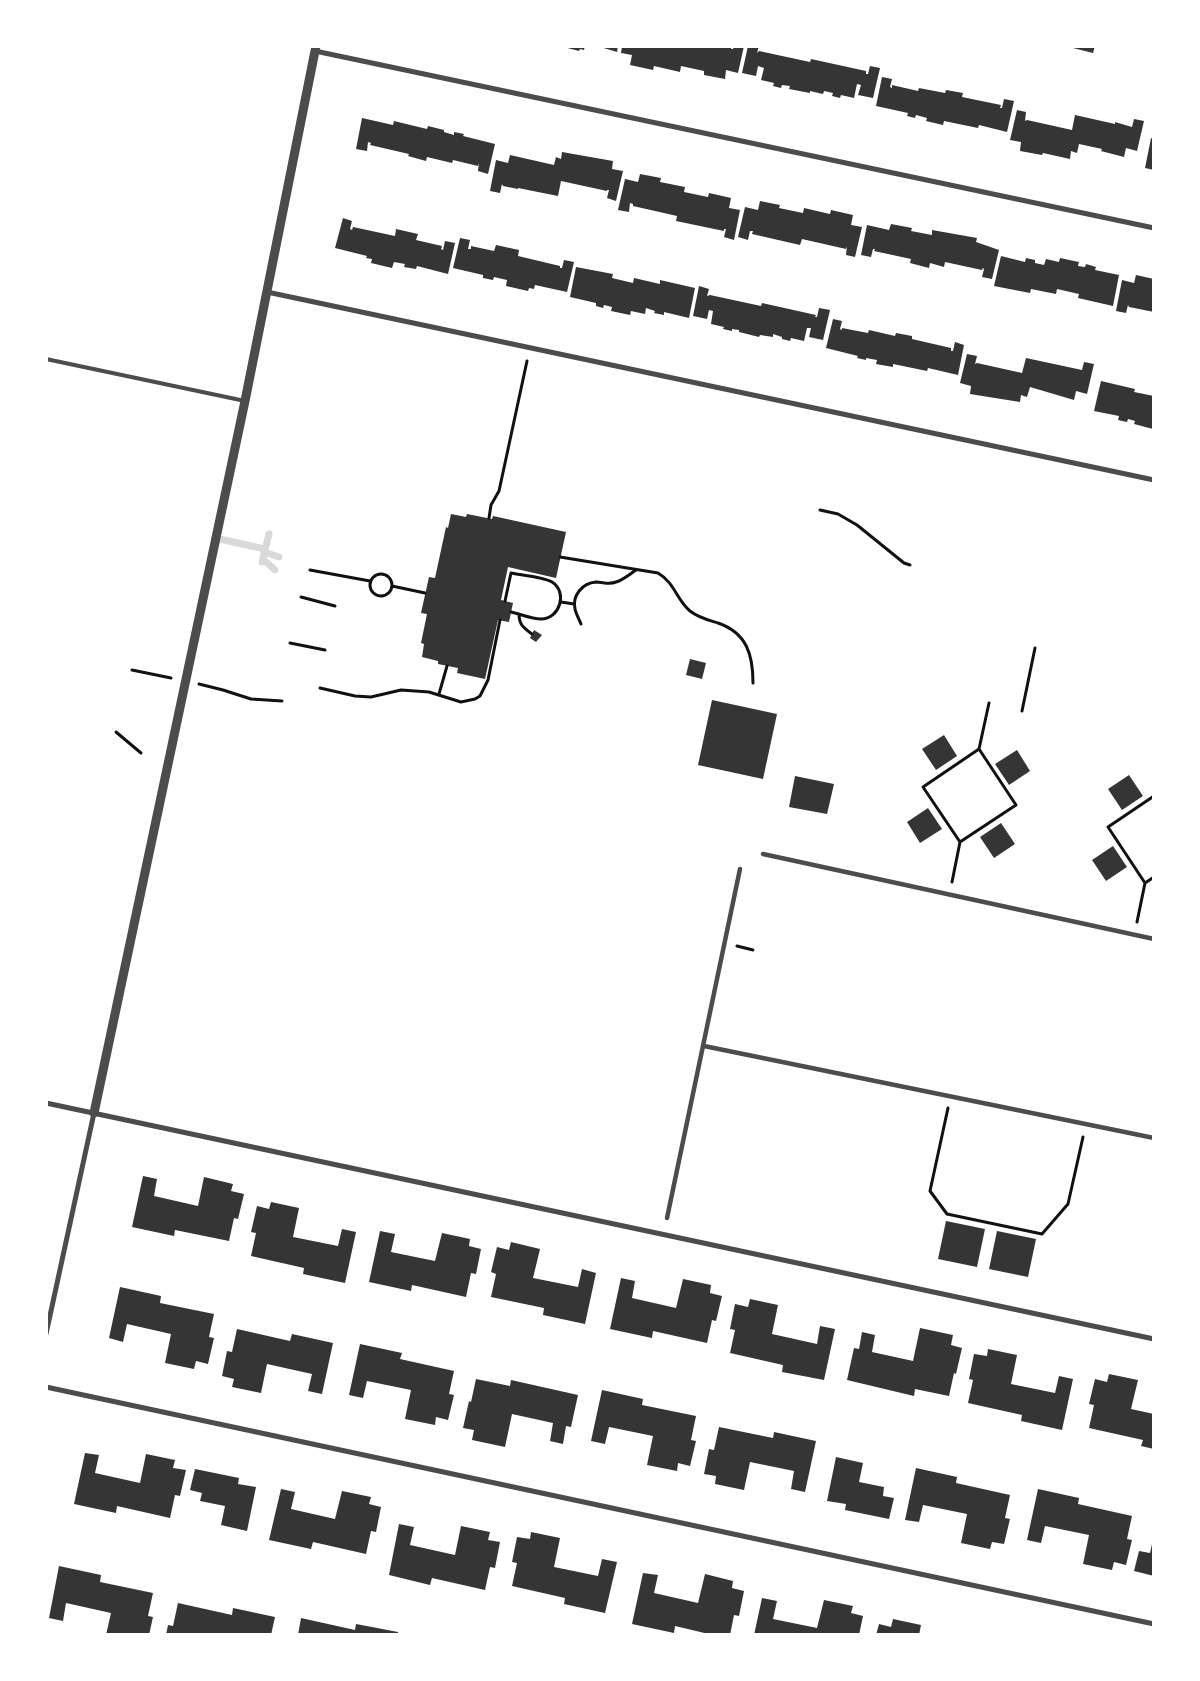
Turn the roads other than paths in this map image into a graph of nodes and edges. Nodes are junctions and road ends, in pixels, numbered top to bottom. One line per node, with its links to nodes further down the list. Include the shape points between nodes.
1 (316, 49): 2 (street); 3 (street)
2 (1154, 228)
3 (267, 292): 5 (street); 6 (street)
4 (46, 359): 5 (lane)
5 (245, 401): 12 (street)
6 (1154, 480)
7 (763, 854): 9 (street)
8 (740, 869): 10 (street)
9 (1154, 939)
10 (704, 1046): 13 (street); 14 (street)
11 (46, 1103): 12 (street)
12 (94, 1113): 15 (street); 16 (street)
13 (1154, 1138)
14 (667, 1218)
15 (46, 1334)
16 (1154, 1339)
17 (46, 1388): 18 (street)
18 (1154, 1624)

